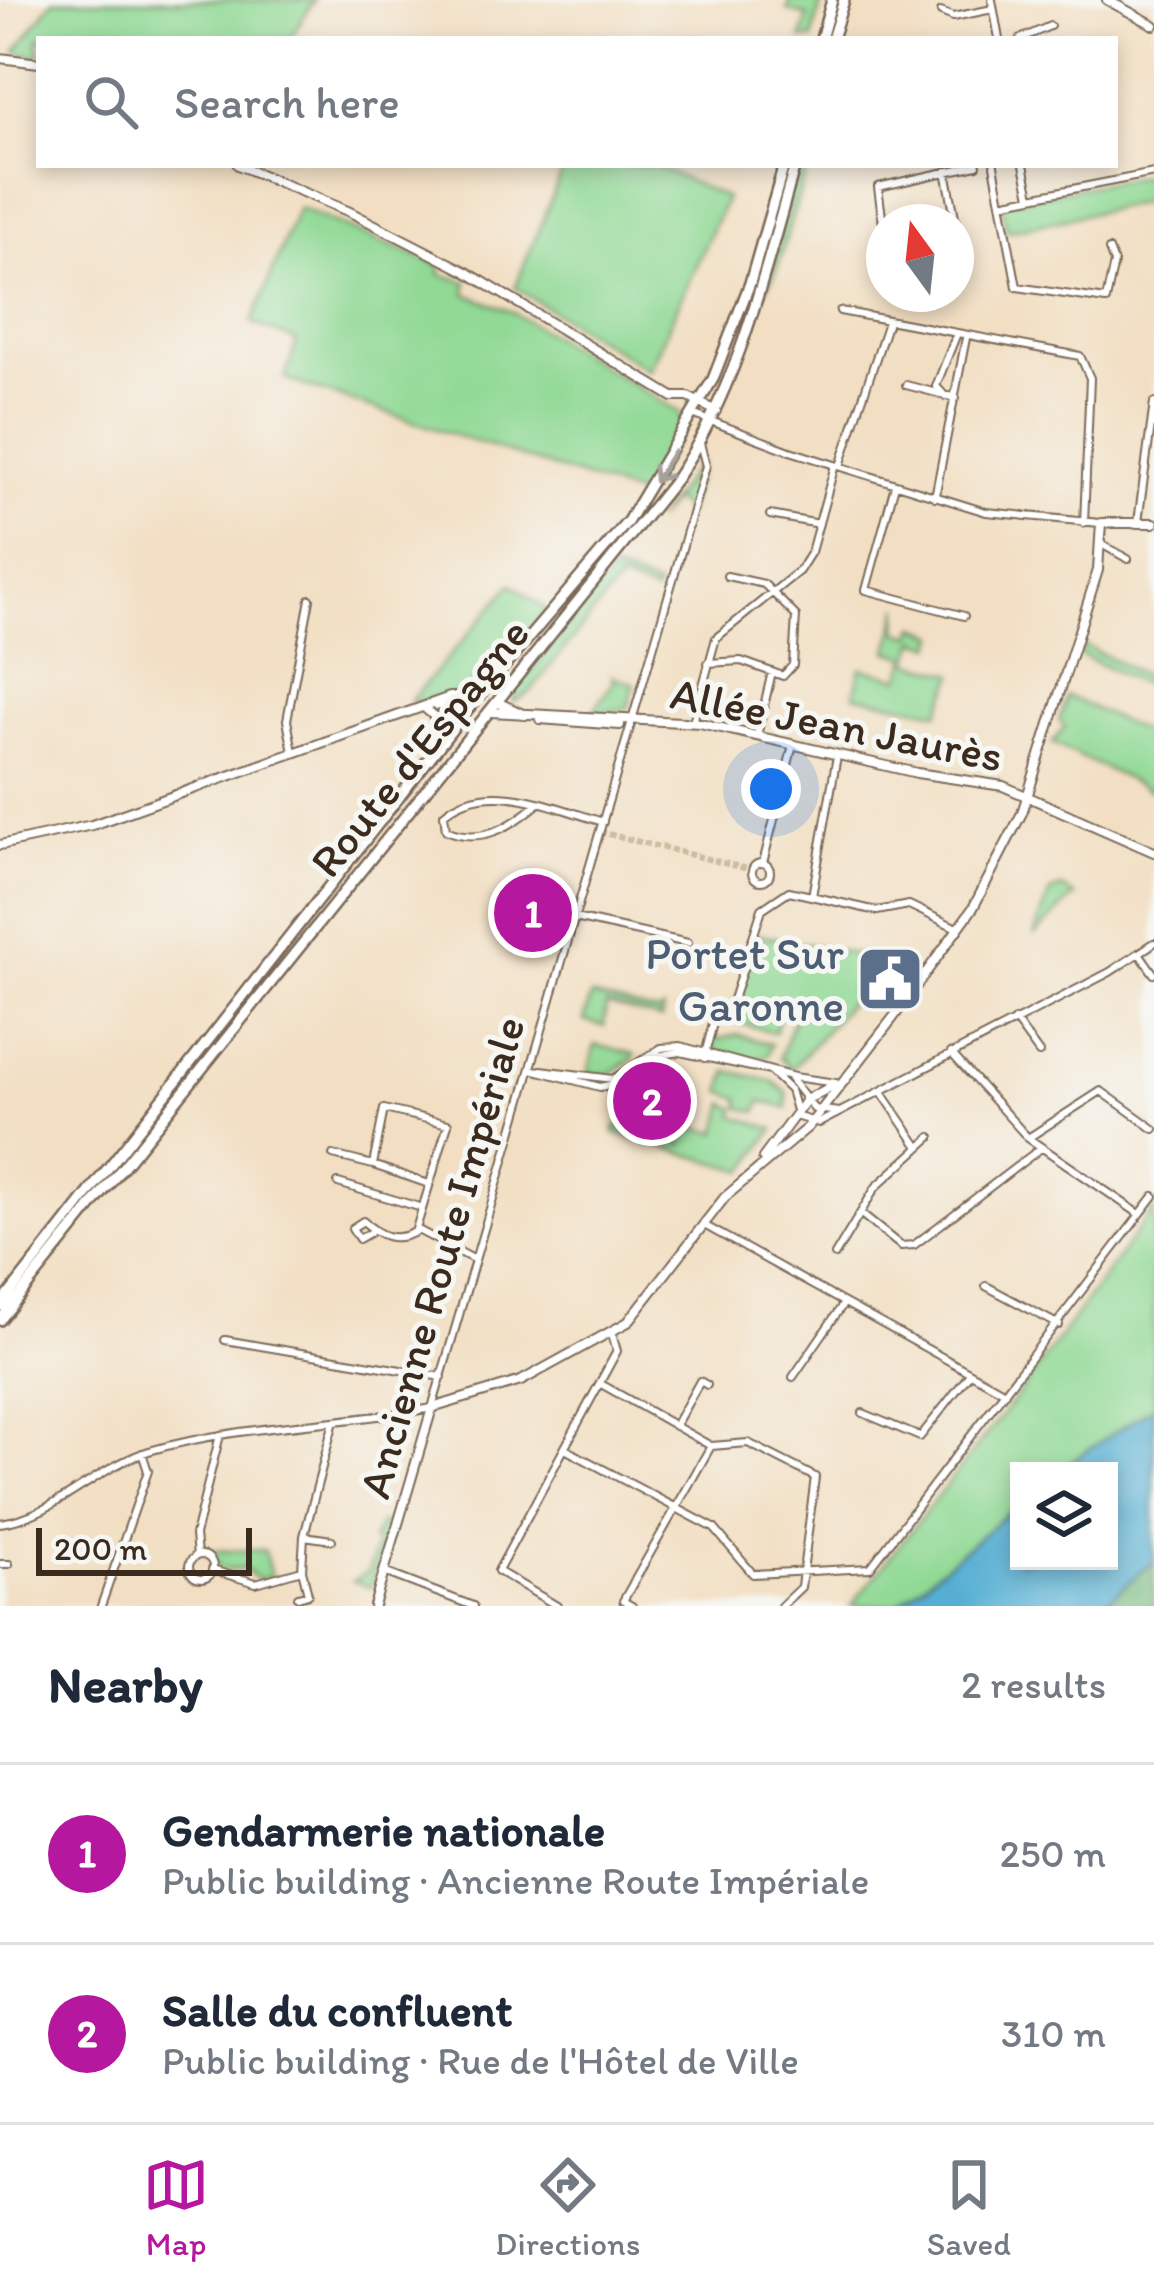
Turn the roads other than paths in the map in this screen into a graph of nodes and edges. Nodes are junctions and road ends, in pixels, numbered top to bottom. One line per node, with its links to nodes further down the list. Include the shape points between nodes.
1 (832, 0): 8 (main road)
2 (844, 0): 9 (main road)
3 (1107, 0): 6 (street)
4 (993, 4): 5 (street, via 953,17); 10 (street)
5 (941, 12)
6 (1154, 25)
7 (1050, 26): 11 (street)
8 (822, 36)
9 (833, 36)
10 (998, 36)
11 (1028, 36)
12 (0, 58): 13 (street)
13 (36, 63)
14 (245, 168): 34 (street, via 467,272)
15 (783, 168): 31 (main road, Route d'Espagne)
16 (794, 168): 39 (main road, Route d'Espagne)
17 (962, 168): 20 (street)
18 (995, 168): 23 (street)
19 (1025, 168): 22 (street)
20 (946, 171): 24 (street, via 878,187); 25 (street)
21 (1154, 173): 22 (street)
22 (1030, 196): 23 (street)
23 (1001, 203): 26 (street, via 1017,287 1106,300)
24 (880, 204)
25 (952, 204)
26 (1109, 250)
27 (840, 311): 28 (street)
28 (888, 321): 29 (street); 44 (street)
29 (956, 336): 30 (street); 33 (street, via 936,386)
30 (966, 338): 36 (street); 49 (street, via 1080,356 1089,368)
31 (716, 372): 35 (street, Route d'Espagne); 37 (main road, Route d'Espagne)
32 (906, 385): 33 (street)
33 (945, 396): 36 (street)
34 (673, 397): 35 (street); 40 (street)
35 (688, 397): 37 (street)
36 (956, 398): 46 (street)
37 (701, 403): 39 (street); 40 (main road, Route d'Espagne)
38 (1154, 403): 48 (street)
39 (718, 412): 41 (main road, Route d'Espagne); 42 (street)
40 (694, 415): 41 (street); 61 (main road, Route d'Espagne, one-way to 61, via 628,521)
41 (714, 426): 42 (street); 43 (main road, Route d'Espagne)
42 (735, 429): 44 (street)
43 (700, 443): 62 (main road, Route d'Espagne); 67 (street, Ancienne Route Impériale, via 706,466)
44 (837, 466): 45 (street); 52 (street)
45 (895, 484): 46 (street); 58 (street, via 866,590)
46 (934, 497): 49 (street, via 1012,517)
47 (770, 515): 52 (street)
48 (1138, 522): 50 (street); 51 (street)
49 (1084, 523): 50 (street)
50 (1101, 523): 53 (street)
51 (1154, 523)
52 (819, 524): 56 (street, via 799,572)
53 (1101, 544): 54 (street); 74 (street)
54 (1128, 559)
55 (727, 576): 56 (street)
56 (773, 590): 59 (street, via 722,629); 60 (street, via 799,632 790,672)
57 (310, 599): 72 (street, via 287,720)
58 (964, 616)
59 (707, 663): 60 (street, via 741,662); 68 (street)
60 (770, 676): 69 (street)
61 (478, 698): 62 (main road); 63 (street, via 456,696); 64 (main road, Route d'Espagne)
62 (500, 703): 65 (main road, Route d'Espagne); 66 (street, Allée Jean Jaurès)
63 (430, 707): 64 (street); 71 (street, via 442,723); 72 (street)
64 (468, 709): 65 (main road); 71 (main road, Route d'Espagne)
65 (491, 712): 66 (street, Allée Jean Jaurès); 123 (main road, Route d'Espagne)
66 (531, 717): 67 (street, Allée Jean Jaurès)
67 (632, 720): 68 (street, Allée Jean Jaurès); 76 (street, Ancienne Route Impériale)
68 (693, 722): 69 (street, Allée Jean Jaurès)
69 (757, 736): 70 (street, Allée Jean Jaurès)
70 (794, 745): 73 (street, Allée Jean Jaurès); 79 (street)
71 (440, 748): 121 (main road, Route d'Espagne)
72 (293, 752): 77 (street, via 92,825)
73 (837, 755): 74 (street, Allée Jean Jaurès); 80 (street)
74 (1028, 797): 78 (street, Allée Jean Jaurès); 82 (street)
75 (539, 803): 75 (street, via 511,795 454,805 444,814 446,830 467,839 513,825); 76 (street)
76 (603, 822): 81 (street, Ancienne Route Impériale)
77 (0, 845)
78 (1154, 852)
79 (763, 863)
80 (812, 896): 82 (street, via 878,911 909,905); 90 (street, via 783,892 765,905 730,1010 716,1017)
81 (575, 918): 83 (street); 91 (street, Ancienne Route Impériale)
82 (959, 929): 94 (street)
83 (688, 943)
84 (1154, 943): 85 (street)
85 (1139, 953): 86 (street); 87 (street)
86 (1154, 974)
87 (1015, 1021): 88 (street); 89 (street)
88 (951, 1053): 95 (street); 103 (street)
89 (1040, 1054)
90 (705, 1055): 91 (street, via 664,1054 596,1088); 92 (street)
91 (531, 1069): 119 (street, Ancienne Route Impériale)
92 (770, 1071): 93 (street); 98 (street, via 790,1090)
93 (787, 1075): 94 (street); 96 (street)
94 (839, 1083): 96 (street); 97 (street)
95 (881, 1091): 99 (street); 104 (street)
96 (806, 1100): 97 (street); 98 (street)
97 (819, 1110): 99 (street); 100 (street)
98 (796, 1112): 100 (street); 107 (street)
99 (843, 1112): 100 (street)
100 (811, 1122): 107 (street)
101 (1154, 1129): 103 (street, via 1101,1091)
102 (931, 1137): 104 (street)
103 (1028, 1138): 105 (street)
104 (919, 1147): 113 (street, via 876,1187)
105 (1041, 1148): 113 (street, via 914,1246 901,1246); 114 (street)
106 (333, 1155): 108 (street)
107 (759, 1165): 115 (street)
108 (373, 1166): 110 (street); 110 (street, via 384,1109 448,1124)
109 (338, 1183): 112 (street)
110 (428, 1184): 112 (street)
111 (1154, 1196): 114 (street)
112 (419, 1208): 116 (street)
113 (861, 1214): 118 (street)
114 (1139, 1214): 124 (street)
115 (702, 1223): 122 (street); 125 (street)
116 (417, 1231): 117 (street, via 398,1239); 119 (street)
117 (370, 1232)
118 (836, 1255)
119 (476, 1260): 128 (street, Ancienne Route Impériale)
120 (986, 1286): 124 (street)
121 (0, 1306)
122 (842, 1306): 127 (street); 129 (street)
123 (0, 1320)
124 (1059, 1325): 132 (street)
125 (612, 1334): 130 (street, via 617,1351); 133 (street, via 521,1381)
126 (225, 1340): 128 (street)
127 (968, 1376): 132 (street); 134 (street, via 920,1436)
128 (442, 1377): 133 (street, Ancienne Route Impériale)
129 (793, 1377)
130 (601, 1384): 136 (street); 139 (street)
131 (707, 1385): 136 (street, via 700,1382)
132 (1005, 1392): 149 (street, via 870,1568)
133 (433, 1408): 135 (street); 148 (street, Ancienne Route Impériale)
134 (863, 1412)
135 (333, 1425): 137 (street); 143 (street)
136 (675, 1426): 138 (street)
137 (220, 1435): 140 (street); 145 (street)
138 (711, 1446): 141 (street); 149 (street, via 748,1443 815,1477)
139 (566, 1449): 141 (street); 154 (street, via 498,1571)
140 (142, 1453): 142 (street, via 48,1508); 151 (street, via 148,1471)
141 (676, 1508): 149 (street, via 714,1528 753,1574); 155 (street, via 623,1601)
142 (0, 1523)
143 (304, 1536): 144 (street); 147 (street)
144 (332, 1540)
145 (197, 1556): 146 (street, via 211,1560); 146 (street, via 189,1564 193,1576)
146 (212, 1570): 147 (street, via 256,1582)
147 (302, 1570): 150 (street, via 308,1594)
148 (384, 1572): 152 (street, Ancienne Route Impériale); 153 (street)
149 (805, 1574): 156 (street)
150 (298, 1598)
151 (101, 1606)
152 (374, 1606)
153 (473, 1606)
154 (557, 1606)
155 (632, 1606)
156 (781, 1606)

